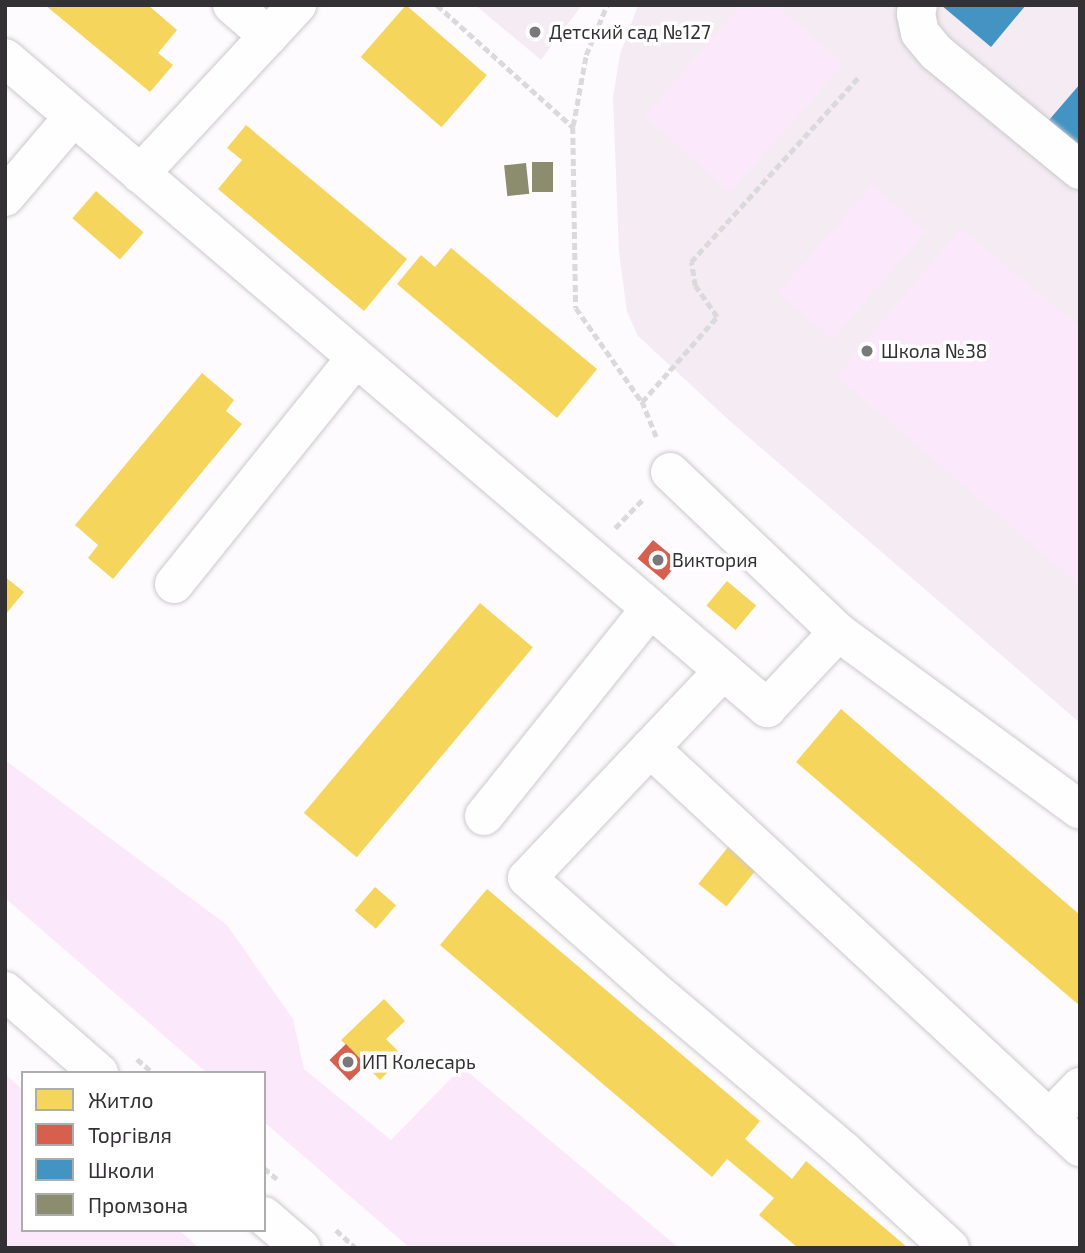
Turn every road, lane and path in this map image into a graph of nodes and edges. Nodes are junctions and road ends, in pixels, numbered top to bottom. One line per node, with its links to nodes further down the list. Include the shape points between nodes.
1 (232, 5): 6 (main road)
2 (297, 5): 6 (main road)
3 (438, 5): 10 (path)
4 (607, 5): 10 (path, via 586,55)
5 (918, 5): 11 (main road, via 920,33 937,53)
6 (268, 36): 12 (main road)
7 (5, 58): 9 (main road)
8 (859, 77): 15 (path, via 691,262 695,286 717,317)
9 (73, 117): 12 (main road); 13 (main road)
10 (573, 127): 15 (path, via 576,308)
11 (1080, 170)
12 (140, 174): 14 (main road)
13 (5, 197)
14 (356, 358): 17 (main road); 18 (main road)
15 (642, 402): 16 (path)
16 (670, 472): 17 (path); 20 (main road)
17 (588, 556): 19 (main road)
18 (174, 584)
19 (650, 609): 21 (main road); 24 (main road)
20 (838, 632): 21 (main road, via 767,708); 23 (main road)
21 (723, 671): 22 (main road)
22 (650, 748): 28 (main road); 32 (main road, via 527,878)
23 (1080, 810)
24 (484, 816)
25 (5, 991): 26 (main road)
26 (97, 1071)
27 (1080, 1087): 28 (main road)
28 (1049, 1119): 29 (main road)
29 (1080, 1147)
30 (266, 1218): 31 (main road)
31 (301, 1248)
32 (950, 1248)

